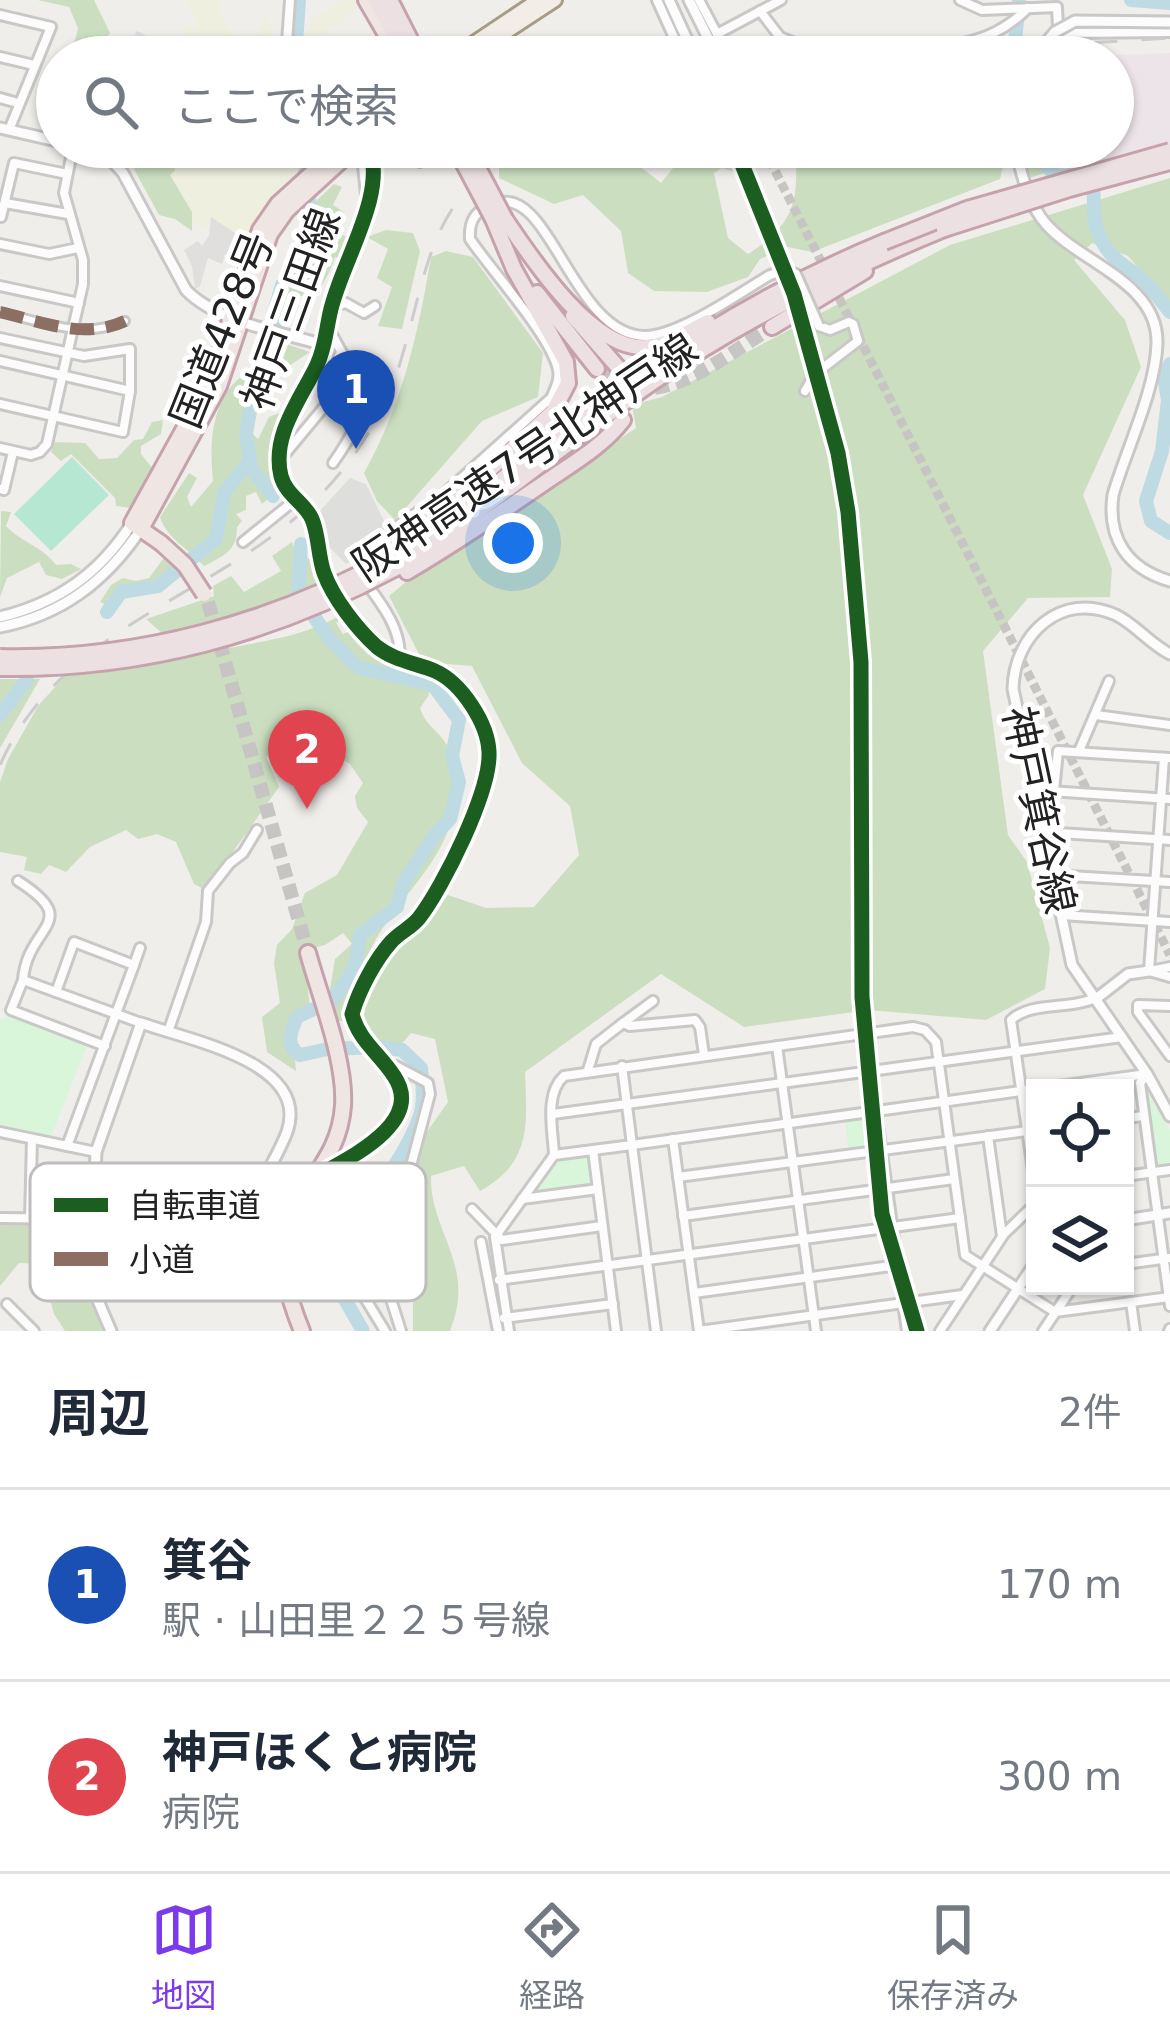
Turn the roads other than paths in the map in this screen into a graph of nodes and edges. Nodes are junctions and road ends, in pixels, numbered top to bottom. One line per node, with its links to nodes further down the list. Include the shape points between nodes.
1 (290, 0): 21 (street)
2 (366, 0): 22 (highway)
3 (378, 0): 23 (highway)
4 (390, 0): 24 (highway)
5 (538, 0): 25 (main road)
6 (554, 0): 26 (main road)
7 (657, 0): 27 (street)
8 (669, 0): 28 (street)
9 (689, 0): 29 (street)
10 (699, 0): 19 (street)
11 (781, 0): 14 (street)
12 (960, 0): 15 (street)
13 (1045, 3): 15 (street); 18 (street, via 1059,9 1063,32)
14 (760, 11): 19 (street); 30 (street)
15 (1020, 12): 31 (street)
16 (0, 15): 20 (street, via 51,26)
17 (1170, 22): 32 (street, bridge, via 1075,21)
18 (1170, 32)
19 (717, 34)
20 (47, 36)
21 (287, 36)
22 (393, 36)
23 (398, 36)
24 (402, 36)
25 (484, 36)
26 (500, 36)
27 (671, 36)
28 (685, 36)
29 (707, 36)
30 (778, 36)
31 (985, 36)
32 (1052, 36)
33 (0, 57): 35 (street)
34 (36, 60): 35 (street)
35 (34, 65): 37 (street)
36 (0, 98): 37 (street)
37 (17, 103): 38 (street)
38 (4, 129): 39 (street)
39 (36, 136)
40 (1170, 151): 41 (highway, 阪神高速7号北神戸線, bridge)
41 (1134, 161)
42 (1170, 162): 62 (highway, 阪神高速7号北神戸線, bridge)
43 (36, 168): 57 (street, via 14,163)
44 (38, 168): 55 (street)
45 (69, 168): 55 (street)
46 (118, 168): 71 (street, via 186,290)
47 (324, 168): 54 (highway, 国道428号)
48 (325, 168): 54 (highway, 国道428号)
49 (363, 168): 58 (street)
50 (374, 168): 58 (street, 神戸三田線)
51 (471, 168): 60 (highway, bridge)
52 (1021, 168): 100 (street, via 1047,224 1138,295 1155,325 1156,358 1111,518 1128,557)
53 (1111, 168): 65 (highway, 阪神高速7号北神戸線, bridge, via 968,209)
54 (321, 171): 71 (highway, 国道428号, via 260,230)
55 (67, 174): 59 (street)
56 (478, 182): 60 (street)
57 (5, 203): 59 (street); 61 (street)
58 (368, 204): 68 (street, 神戸三田線)
59 (68, 214): 64 (street)
60 (496, 217): 65 (highway, via 583,315 612,339 638,347 664,343); 83 (highway, via 542,302); 84 (highway); 87 (street, bridge, via 504,200 536,215 571,279 607,322 631,334 674,328 770,275 796,274 819,326 849,322 858,341); 99 (highway, via 514,269 566,362 568,383 553,412); 106 (street, via 478,211 470,239 555,362 557,384 445,494 380,539 363,579 392,624)
61 (2, 218)
62 (944, 229): 73 (highway); 99 (highway, 阪神高速7号北神戸線, via 863,262 692,357)
63 (0, 244): 64 (street, via 49,254)
64 (78, 248): 67 (street)
65 (854, 254): 99 (highway, 阪神高速7号北神戸線, via 698,337)
66 (0, 286): 67 (street)
67 (79, 304): 74 (street)
68 (332, 306): 69 (street, via 364,313); 75 (street, 神戸三田線)
69 (375, 306)
70 (0, 312): 74 (street)
71 (236, 317): 77 (street); 97 (highway, 国道428号)
72 (125, 321): 74 (street, via 105,331)
73 (772, 328)
74 (73, 329): 79 (street)
75 (329, 329): 77 (street, 神戸三田線); 78 (street)
76 (0, 338): 79 (street)
77 (319, 344): 81 (street, 神戸三田線)
78 (341, 351): 81 (street, via 334,364); 82 (street)
79 (68, 352): 85 (street); 86 (street, via 130,349)
80 (0, 361): 85 (street)
81 (319, 361): 93 (street, 神戸三田線, via 289,416)
82 (350, 366): 93 (street); 94 (street, via 362,411)
83 (597, 369)
84 (623, 374)
85 (63, 375): 86 (street); 89 (street)
86 (130, 391): 89 (street, via 123,432)
87 (805, 391)
88 (0, 404): 89 (street)
89 (53, 417): 92 (street, via 40,452)
90 (623, 420): 99 (highway, via 478,529)
91 (0, 448): 92 (street)
92 (13, 452): 95 (street)
93 (280, 460): 96 (street, 神戸三田線)
94 (333, 463)
95 (0, 489)
96 (296, 500): 98 (street); 106 (street, 神戸三田線, via 312,517 325,575 343,607 378,648)
97 (136, 526): 101 (highway, bridge, via 185,565); 102 (street, via 76,585); 103 (street, via 115,564 84,592)
98 (243, 542)
99 (393, 562): 105 (highway, bridge, via 226,628 118,651); 107 (highway, 阪神高速7号北神戸線, bridge, via 352,592 236,638 93,665)
100 (1170, 580)
101 (206, 598)
102 (0, 617)
103 (0, 627)
104 (1170, 654): 113 (street, 神戸箕谷線, via 1102,610 1072,609 1036,628 1013,679)
105 (0, 657)
106 (400, 659): 149 (street, 神戸三田線, via 438,672 470,703 490,754 476,815 424,911 388,946 356,999 352,1013)
107 (0, 668)
108 (1108, 681): 109 (street)
109 (1096, 716): 110 (street); 111 (street)
110 (1170, 725)
111 (1079, 752): 112 (street); 114 (street, via 1058,751)
112 (1167, 758): 115 (street)
113 (1034, 790): 114 (street); 117 (street, 神戸箕谷線)
114 (1054, 791): 115 (street)
115 (1166, 799): 118 (street)
116 (257, 830): 141 (street, via 208,892 206,922)
117 (1043, 832): 118 (street); 120 (street, 神戸箕谷線)
118 (1158, 839): 119 (street); 121 (street)
119 (1170, 840)
120 (1053, 875): 121 (street); 124 (street, 神戸箕谷線)
121 (1155, 880): 123 (street); 125 (street)
122 (18, 881): 133 (street, via 52,909)
123 (1170, 881)
124 (1060, 916): 125 (street); 135 (street, 神戸箕谷線, via 1074,971)
125 (1152, 921): 126 (street); 131 (street)
126 (1170, 922)
127 (140, 948): 129 (street)
128 (308, 953): 182 (highway, via 343,1104)
129 (134, 965): 134 (street, via 74,942); 138 (street)
130 (1170, 967): 131 (street)
131 (1149, 971): 132 (street); 135 (street, via 1128,974)
132 (1170, 977)
133 (23, 980): 134 (street); 143 (street, via 11,1010)
134 (56, 992): 138 (street)
135 (1096, 998): 142 (street, 神戸箕谷線); 145 (street, via 1018,1013 1010,1025)
136 (653, 1001): 140 (street)
137 (1170, 1006): 146 (street, via 1138,1004)
138 (117, 1014): 139 (street); 143 (street)
139 (141, 1023): 141 (street); 176 (street)
140 (623, 1023): 147 (street, via 694,1020); 151 (street, via 596,1044)
141 (168, 1032): 181 (street, via 274,1076 290,1115)
142 (1123, 1037): 145 (street); 152 (street, 神戸箕谷線)
143 (105, 1046): 173 (street)
144 (777, 1046): 147 (street); 148 (street, via 913,1027 932,1035); 154 (street)
145 (1015, 1051): 148 (street); 156 (street)
146 (1168, 1051)
147 (704, 1055): 150 (street)
148 (939, 1062): 154 (street); 157 (street)
149 (386, 1066): 183 (street, via 402,1093 399,1113); 184 (street, via 424,1081 428,1112)
150 (622, 1066): 151 (street); 158 (street)
151 (588, 1071): 161 (street, via 556,1084)
152 (1147, 1074): 153 (street); 162 (street, via 1140,1083); 163 (street, 神戸箕谷線)
153 (1110, 1079)
154 (782, 1083): 158 (street); 165 (street)
155 (1026, 1090): 156 (street)
156 (1022, 1091): 157 (street); 159 (street)
157 (944, 1102): 160 (street); 171 (street)
158 (626, 1104): 161 (street); 172 (street)
159 (1026, 1108)
160 (876, 1111): 165 (street); 175 (street)
161 (553, 1114): 177 (street)
162 (1144, 1116): 164 (street); 186 (street)
163 (1170, 1116)
164 (1134, 1117)
165 (788, 1124): 170 (street); 178 (street)
166 (1026, 1131): 168 (street)
167 (0, 1132): 169 (street)
168 (988, 1136): 171 (street); 204 (street)
169 (32, 1139): 173 (street); 179 (street)
170 (673, 1139): 172 (street); 188 (street)
171 (950, 1141): 175 (street); 189 (street)
172 (632, 1145): 174 (street); 210 (street)
173 (67, 1146): 176 (street)
174 (592, 1150): 177 (street); 191 (street)
175 (882, 1150): 178 (street); 190 (street)
176 (96, 1152): 180 (street)
177 (554, 1155): 192 (street)
178 (793, 1162): 188 (street); 193 (street)
179 (31, 1163)
180 (96, 1163)
181 (273, 1163)
182 (325, 1163)
183 (344, 1163)
184 (411, 1163)
185 (1170, 1170): 186 (street)
186 (1152, 1173): 187 (street); 196 (street)
187 (1134, 1176)
188 (678, 1177): 197 (street)
189 (955, 1179): 190 (street); 199 (street)
190 (887, 1188): 193 (street); 203 (street)
191 (598, 1189): 192 (street); 202 (street)
192 (522, 1199): 205 (street)
193 (798, 1200): 197 (street); 206 (street)
194 (472, 1209): 205 (street)
195 (1026, 1213): 204 (street)
196 (1164, 1214): 201 (street); 209 (street)
197 (683, 1216): 208 (street)
198 (0, 1218): 200 (street)
199 (960, 1218): 203 (street); 214 (street, via 965,1255)
200 (30, 1219)
201 (1134, 1219)
202 (602, 1226): 205 (street); 212 (street)
203 (892, 1227): 206 (street); 213 (street)
204 (1002, 1236): 214 (street)
205 (495, 1237): 217 (street)
206 (803, 1240): 208 (street); 216 (street)
207 (481, 1242): 240 (street)
208 (688, 1255): 210 (street); 219 (street)
209 (1167, 1258): 211 (street); 222 (street)
210 (646, 1260): 212 (street); 243 (street)
211 (1134, 1263)
212 (608, 1265): 217 (street); 230 (street)
213 (898, 1265): 216 (street); 228 (street)
214 (981, 1266): 218 (street); 220 (street)
215 (1026, 1276): 218 (street)
216 (808, 1277): 219 (street); 233 (street)
217 (499, 1280): 234 (street)
218 (1017, 1290): 232 (street); 248 (street)
219 (694, 1293): 244 (street)
220 (962, 1295): 228 (street); 247 (street)
221 (1067, 1295): 232 (street)
222 (1169, 1297): 227 (street); 231 (street)
223 (98, 1301): 236 (street)
224 (291, 1301): 237 (highway)
225 (367, 1301): 238 (street)
226 (391, 1301): 239 (street)
227 (1131, 1302): 232 (street); 250 (street)
228 (903, 1303): 233 (street); 246 (street)
229 (7, 1304): 235 (street)
230 (613, 1304): 234 (street); 242 (street)
231 (1170, 1306)
232 (1055, 1312): 249 (street)
233 (814, 1315): 244 (street); 245 (street)
234 (504, 1318): 241 (street)
235 (34, 1331)
236 (111, 1331)
237 (302, 1331)
238 (385, 1331)
239 (401, 1331)
240 (498, 1331)
241 (508, 1331)
242 (616, 1331)
243 (656, 1331)
244 (699, 1331)
245 (816, 1331)
246 (907, 1331)
247 (940, 1331)
248 (991, 1331)
249 (1043, 1331)
250 (1135, 1331)

